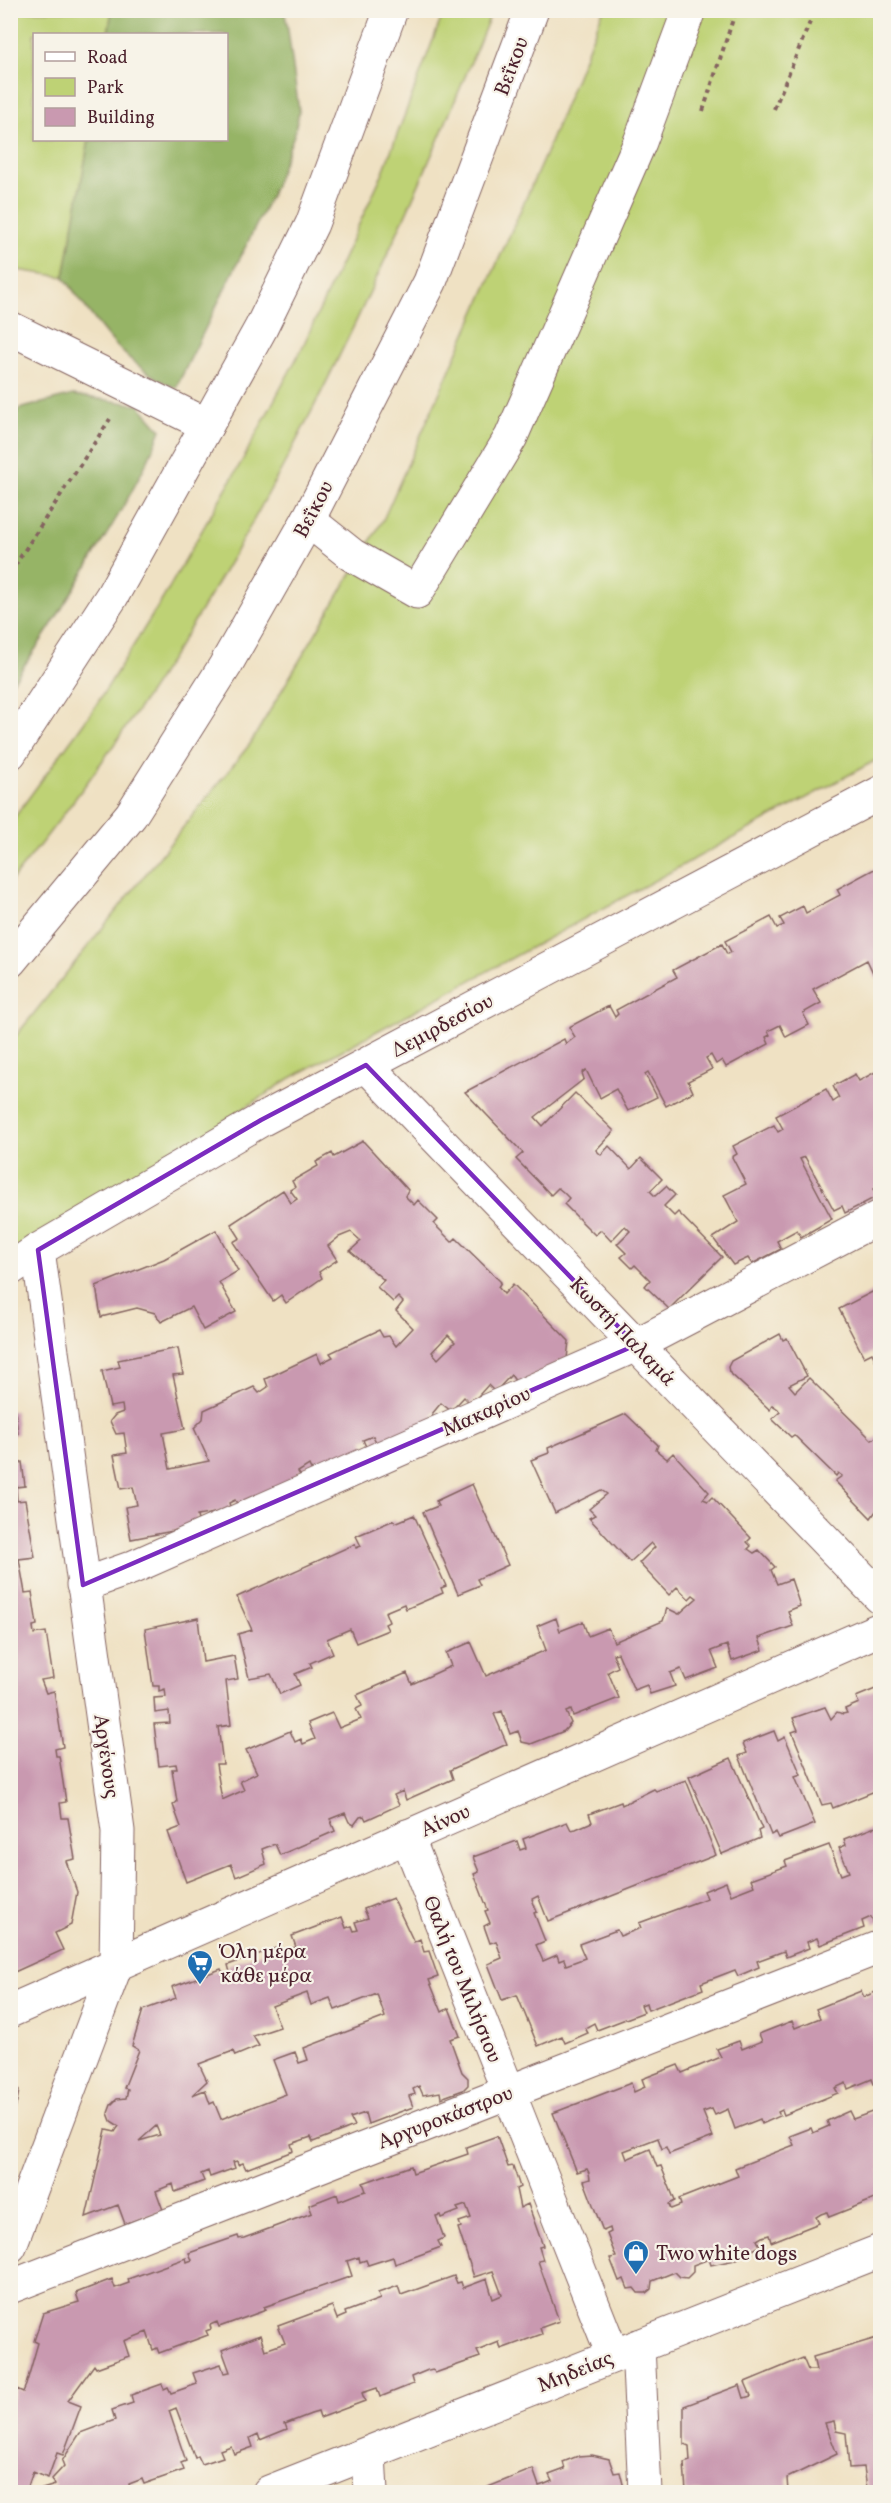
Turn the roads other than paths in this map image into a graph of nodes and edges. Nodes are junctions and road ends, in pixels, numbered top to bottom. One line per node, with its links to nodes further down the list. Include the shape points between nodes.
1 (391, 10): 5 (street, via 312,224)
2 (532, 10): 6 (street, Βεΐκου, via 430,282)
3 (689, 10): 6 (street, via 640,142 512,437 417,592 352,555)
4 (10, 328): 5 (street)
5 (207, 425): 7 (street, via 112,596)
6 (308, 520): 9 (street, Βεΐκου, via 225,666 131,815)
7 (10, 753)
8 (880, 793): 10 (street, Δεμιρδεσίου)
9 (10, 961)
10 (366, 1065): 12 (street, Δεμιρδεσίου, via 261,1120); 14 (street, Κωστή Παλαμά)
11 (880, 1216): 14 (street, Μακαρίου)
12 (38, 1250): 13 (street, Δεμιρδεσίου); 15 (street, Αργένους)
13 (10, 1269)
14 (636, 1345): 15 (street, Μακαρίου, via 142,1563); 16 (street, Κωστή Παλαμά)
15 (83, 1585): 20 (street, Αργένους, via 118,1831)
16 (880, 1597)
17 (880, 1629): 18 (street, Αίνου)
18 (407, 1836): 20 (street, Αίνου); 22 (street, Θαλή του Μιλήσιου)
19 (880, 1947): 22 (street, Αργυροκάστρου)
20 (116, 1965): 21 (street, Αίνου); 23 (street, Αργένους)
21 (10, 2012)
22 (508, 2093): 25 (street, Αργυροκάστρου); 26 (street, Θαλή του Μιλήσιου)
23 (10, 2247)
24 (880, 2251): 26 (street, Μηδείας)
25 (10, 2287)
26 (625, 2351): 27 (street, Μηδείας); 30 (street, Θαλή του Μιλήσιου)
27 (369, 2454): 28 (street, Μηδείας); 29 (street)
28 (269, 2493)
29 (371, 2493)
30 (645, 2493)

